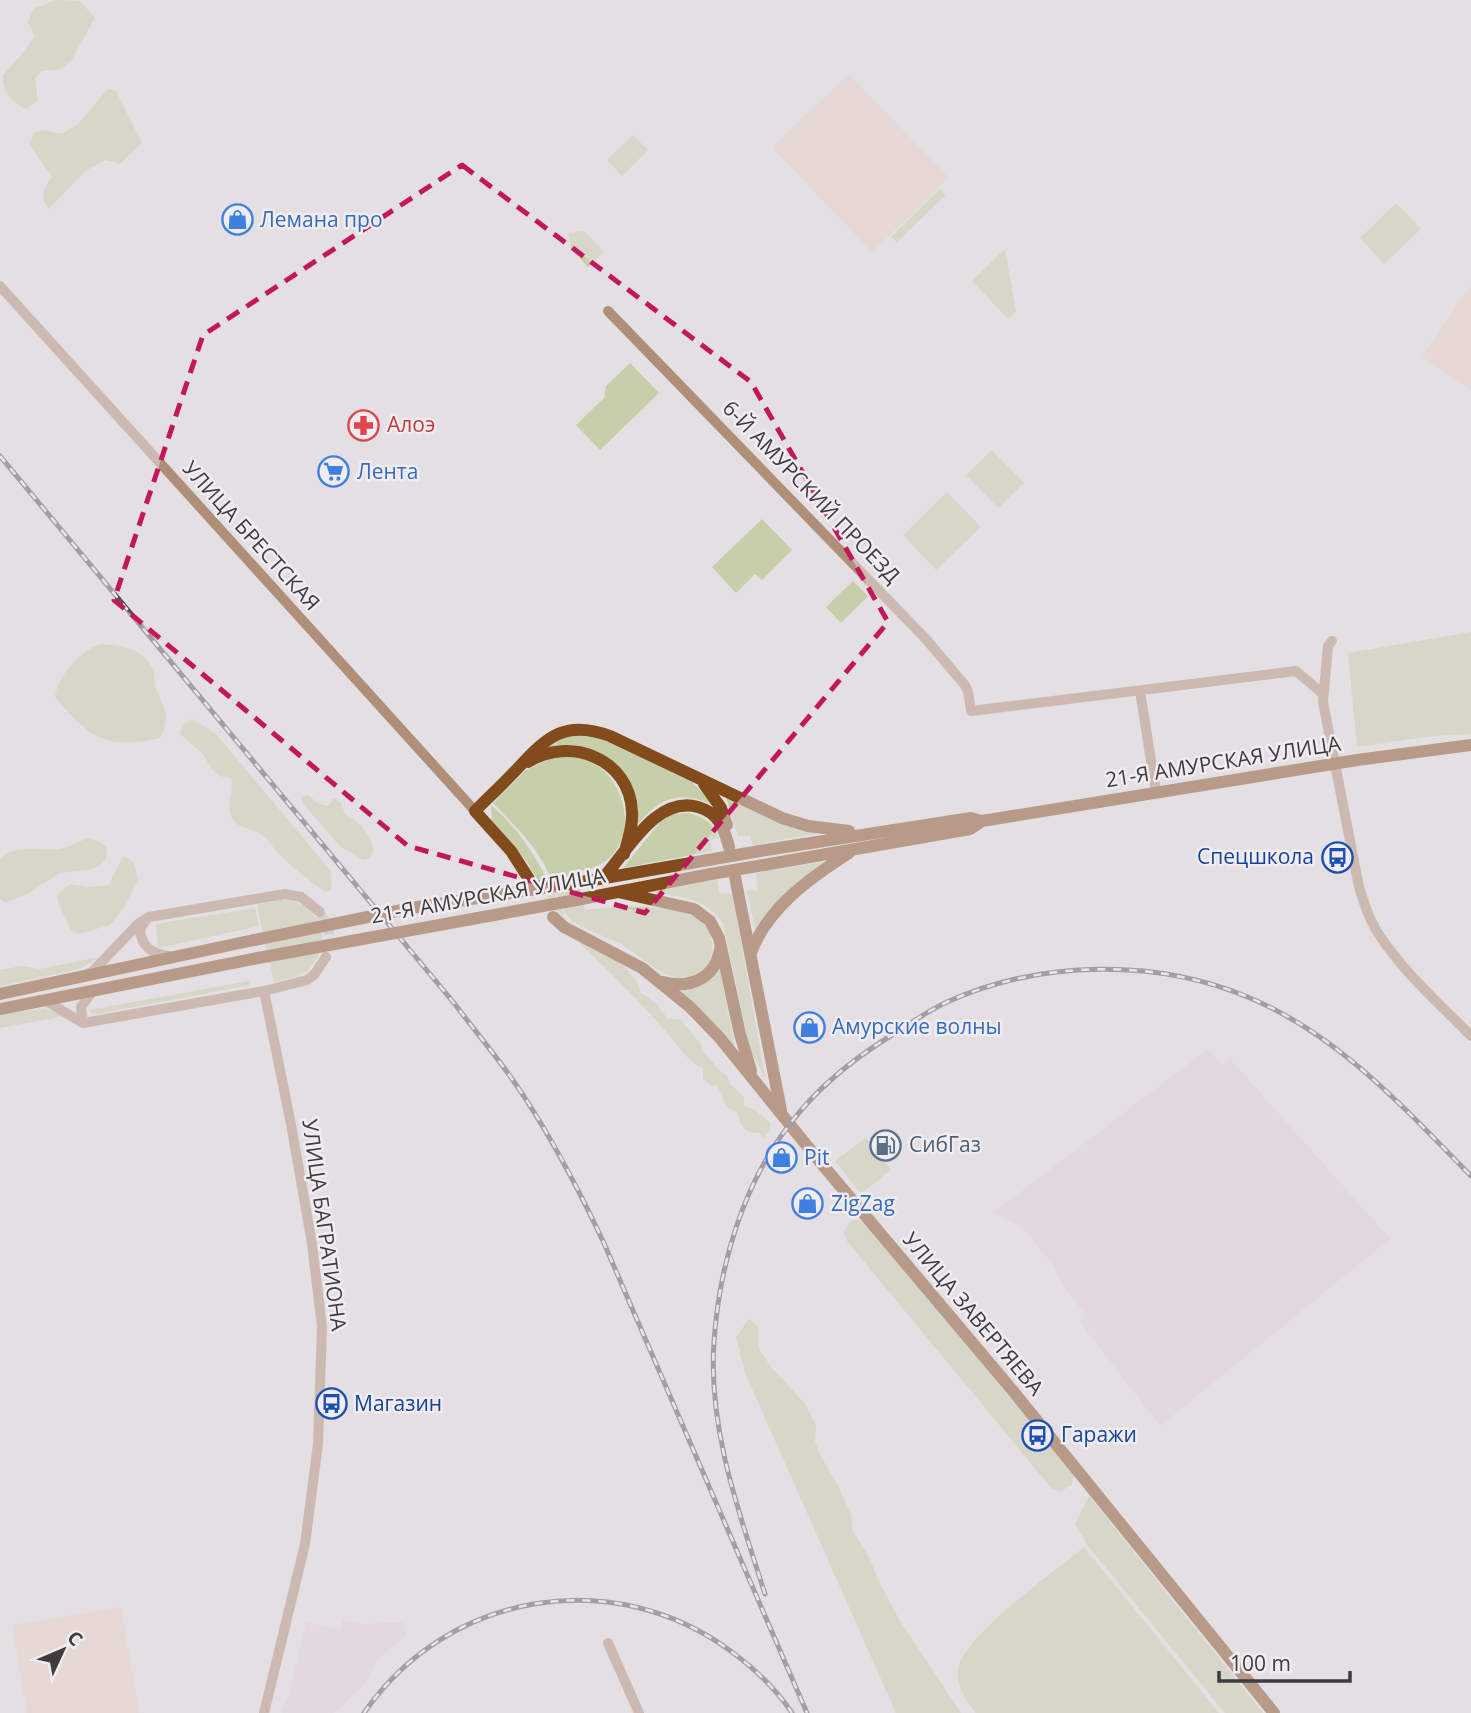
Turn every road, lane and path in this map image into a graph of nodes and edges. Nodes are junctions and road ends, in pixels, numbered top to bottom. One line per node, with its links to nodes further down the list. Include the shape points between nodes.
1 (0, 286): 11 (street, УЛИЦА БРЕСТСКАЯ)
2 (608, 311): 4 (street, 6-Й АМУРСКИЙ ПРОЕЗД, via 925,638 964,684 971,711)
3 (1332, 641): 5 (street)
4 (1140, 691): 5 (street, via 1296,671); 10 (street)
5 (1323, 694): 7 (street)
6 (1471, 745): 7 (main road, 21-Я АМУРСКАЯ УЛИЦА)
7 (1336, 764): 10 (main road, 21-Я АМУРСКАЯ УЛИЦА); 35 (street, via 1359,887 1377,932 1411,975)
8 (518, 768): 9 (main road, via 543,742 565,731 582,730 610,736); 11 (main road); 15 (main road, via 557,750 584,752 606,764 622,779 631,801 632,825)
9 (698, 779): 13 (main road, via 782,818); 15 (main road, via 721,808 728,842 713,813 680,805 657,816)
10 (1156, 792): 12 (main road, 21-Я АМУРСКАЯ УЛИЦА)
11 (474, 811): 18 (main road, via 511,851)
12 (982, 821): 13 (main road, 21-Я АМУРСКАЯ УЛИЦА, via 971,818); 14 (main road, 21-Я АМУРСКАЯ УЛИЦА, via 970,829)
13 (856, 835): 17 (main road, 21-Я АМУРСКАЯ УЛИЦА, bridge)
14 (855, 850): 19 (main road, 21-Я АМУРСКАЯ УЛИЦА, bridge); 26 (main road, via 777,911 761,929)
15 (624, 854): 17 (main road)
16 (735, 877): 26 (main road)
17 (603, 878): 24 (main road, 21-Я АМУРСКАЯ УЛИЦА, bridge, via 412,908)
18 (529, 879)
19 (618, 892): 23 (main road, via 700,912 714,926); 30 (main road, 21-Я АМУРСКАЯ УЛИЦА, bridge)
20 (320, 912): 21 (street, via 301,897 285,894)
21 (149, 917): 24 (street, via 140,929 144,943 158,955); 27 (street, via 93,971)
22 (553, 917): 28 (main road, УЛИЦА ЗАВЕРТЯЕВА)
23 (721, 946): 28 (main road, via 717,962 701,979 681,985); 37 (main road, via 744,1053)
24 (174, 957): 27 (main road, 21-Я АМУРСКАЯ УЛИЦА)
25 (326, 957): 29 (street, via 307,980)
26 (750, 957): 36 (main road)
27 (77, 978): 31 (main road, 21-Я АМУРСКАЯ УЛИЦА)
28 (662, 982): 37 (main road, УЛИЦА ЗАВЕРТЯЕВА, via 704,1021)
29 (264, 991): 34 (street); 40 (street, УЛИЦА БАГРАТИОНА, via 312,1244 322,1327 318,1444 305,1544)
30 (92, 992): 32 (main road, 21-Я АМУРСКАЯ УЛИЦА); 34 (street, via 81,1007)
31 (0, 994)
32 (46, 1001): 33 (main road, 21-Я АМУРСКАЯ УЛИЦА); 34 (street)
33 (0, 1009)
34 (83, 1023)
35 (1471, 1036)
36 (774, 1079): 37 (main road, via 767,1087); 38 (main road)
37 (758, 1086): 38 (main road, УЛИЦА ЗАВЕРТЯЕВА)
38 (783, 1115): 42 (main road, УЛИЦА ЗАВЕРТЯЕВА)
39 (608, 1643): 41 (street)
40 (264, 1713)
41 (639, 1713)
42 (1273, 1713)

